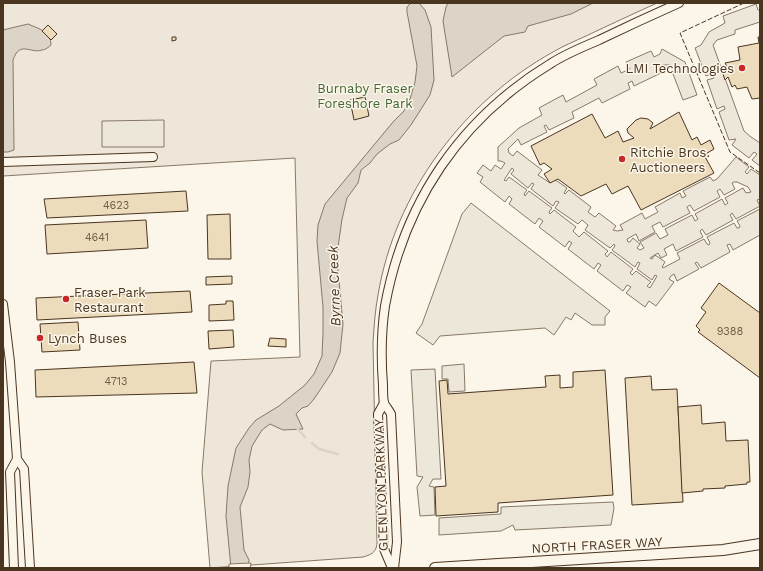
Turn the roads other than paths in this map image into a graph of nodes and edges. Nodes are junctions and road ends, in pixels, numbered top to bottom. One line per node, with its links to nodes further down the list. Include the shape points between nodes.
1 (679, 3): 5 (street, GLENLYON PARKWAY, via 575,51 528,78 486,112 450,153 423,195 407,229 387,295 381,360)
2 (153, 157): 3 (street)
3 (3, 162)
4 (3, 304): 6 (street)
5 (384, 402): 10 (street, GLENLYON PARKWAY, via 390,414 397,542); 10 (street, GLENLYON PARKWAY, via 378,414 384,549)
6 (17, 459): 8 (street, via 10,472); 9 (street, via 24,469)
7 (760, 544): 11 (street, NORTH FRASER WAY, via 723,550)
8 (14, 568)
9 (30, 568)
10 (393, 568)
11 (435, 568)

